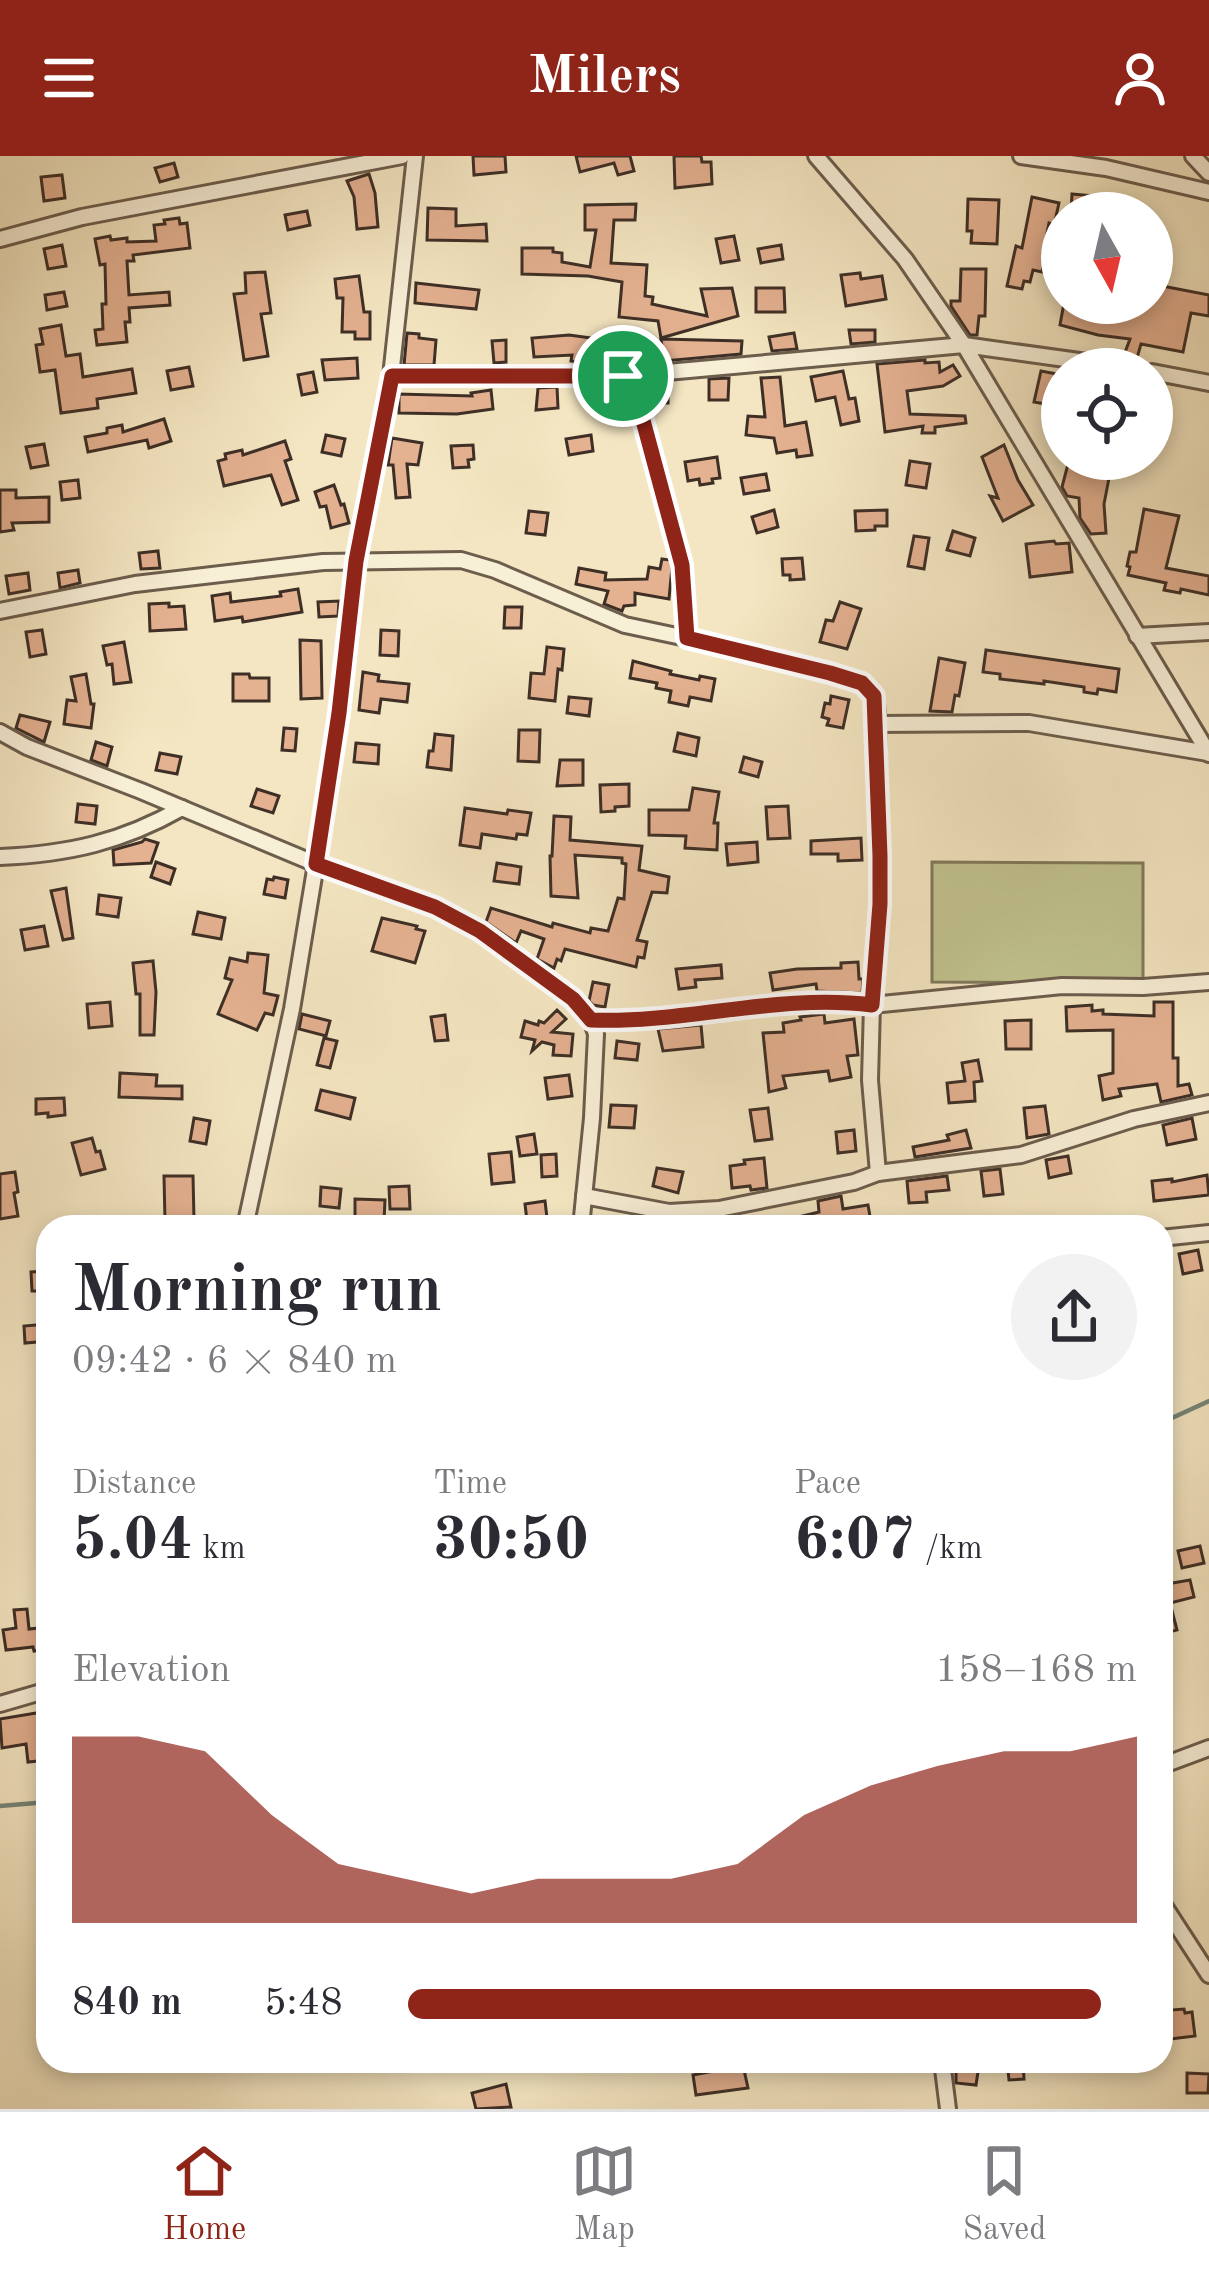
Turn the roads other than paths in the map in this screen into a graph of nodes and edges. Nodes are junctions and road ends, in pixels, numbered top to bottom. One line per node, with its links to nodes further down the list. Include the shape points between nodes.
1 (402, 156): 8 (street)
2 (415, 156): 11 (street)
3 (816, 156): 9 (street, via 905,259)
4 (1021, 156): 7 (street)
5 (1193, 156): 6 (street)
6 (1209, 173)
7 (1209, 191)
8 (0, 239)
9 (964, 345): 10 (street); 12 (street); 18 (street)
10 (1041, 356)
11 (392, 376): 12 (street); 15 (street)
12 (623, 376): 19 (street, via 641,413 682,565)
13 (1173, 376): 14 (street)
14 (1209, 383)
15 (356, 561): 16 (street, via 135,584); 19 (street, via 461,560 625,625); 25 (street)
16 (0, 611)
17 (1209, 632): 18 (street)
18 (1137, 636): 22 (street)
19 (687, 638): 20 (street, via 862,683 874,696)
20 (877, 724): 22 (street, via 1029,723); 27 (street, via 880,904)
21 (0, 732): 23 (street)
22 (1209, 753)
23 (182, 808): 24 (street, via 111,841); 25 (street)
24 (0, 857)
25 (316, 864): 28 (street, via 480,931); 32 (street)
26 (1209, 982): 27 (street, via 1062,986)
27 (872, 1005): 28 (street); 30 (street)
28 (591, 1020): 31 (street, via 596,1051)
29 (1209, 1103): 30 (street, via 1021,1155)
30 (878, 1173): 31 (street, via 692,1212)
31 (584, 1196): 33 (street)
32 (248, 1215)
33 (582, 1215)
34 (1209, 1233): 35 (street)
35 (1173, 1237)
36 (36, 1694): 37 (street)
37 (0, 1704)
38 (1209, 1748): 39 (street)
39 (1173, 1762)
40 (1173, 1920): 41 (street)
41 (1209, 1975)
42 (943, 2073): 43 (street)
43 (947, 2109)

